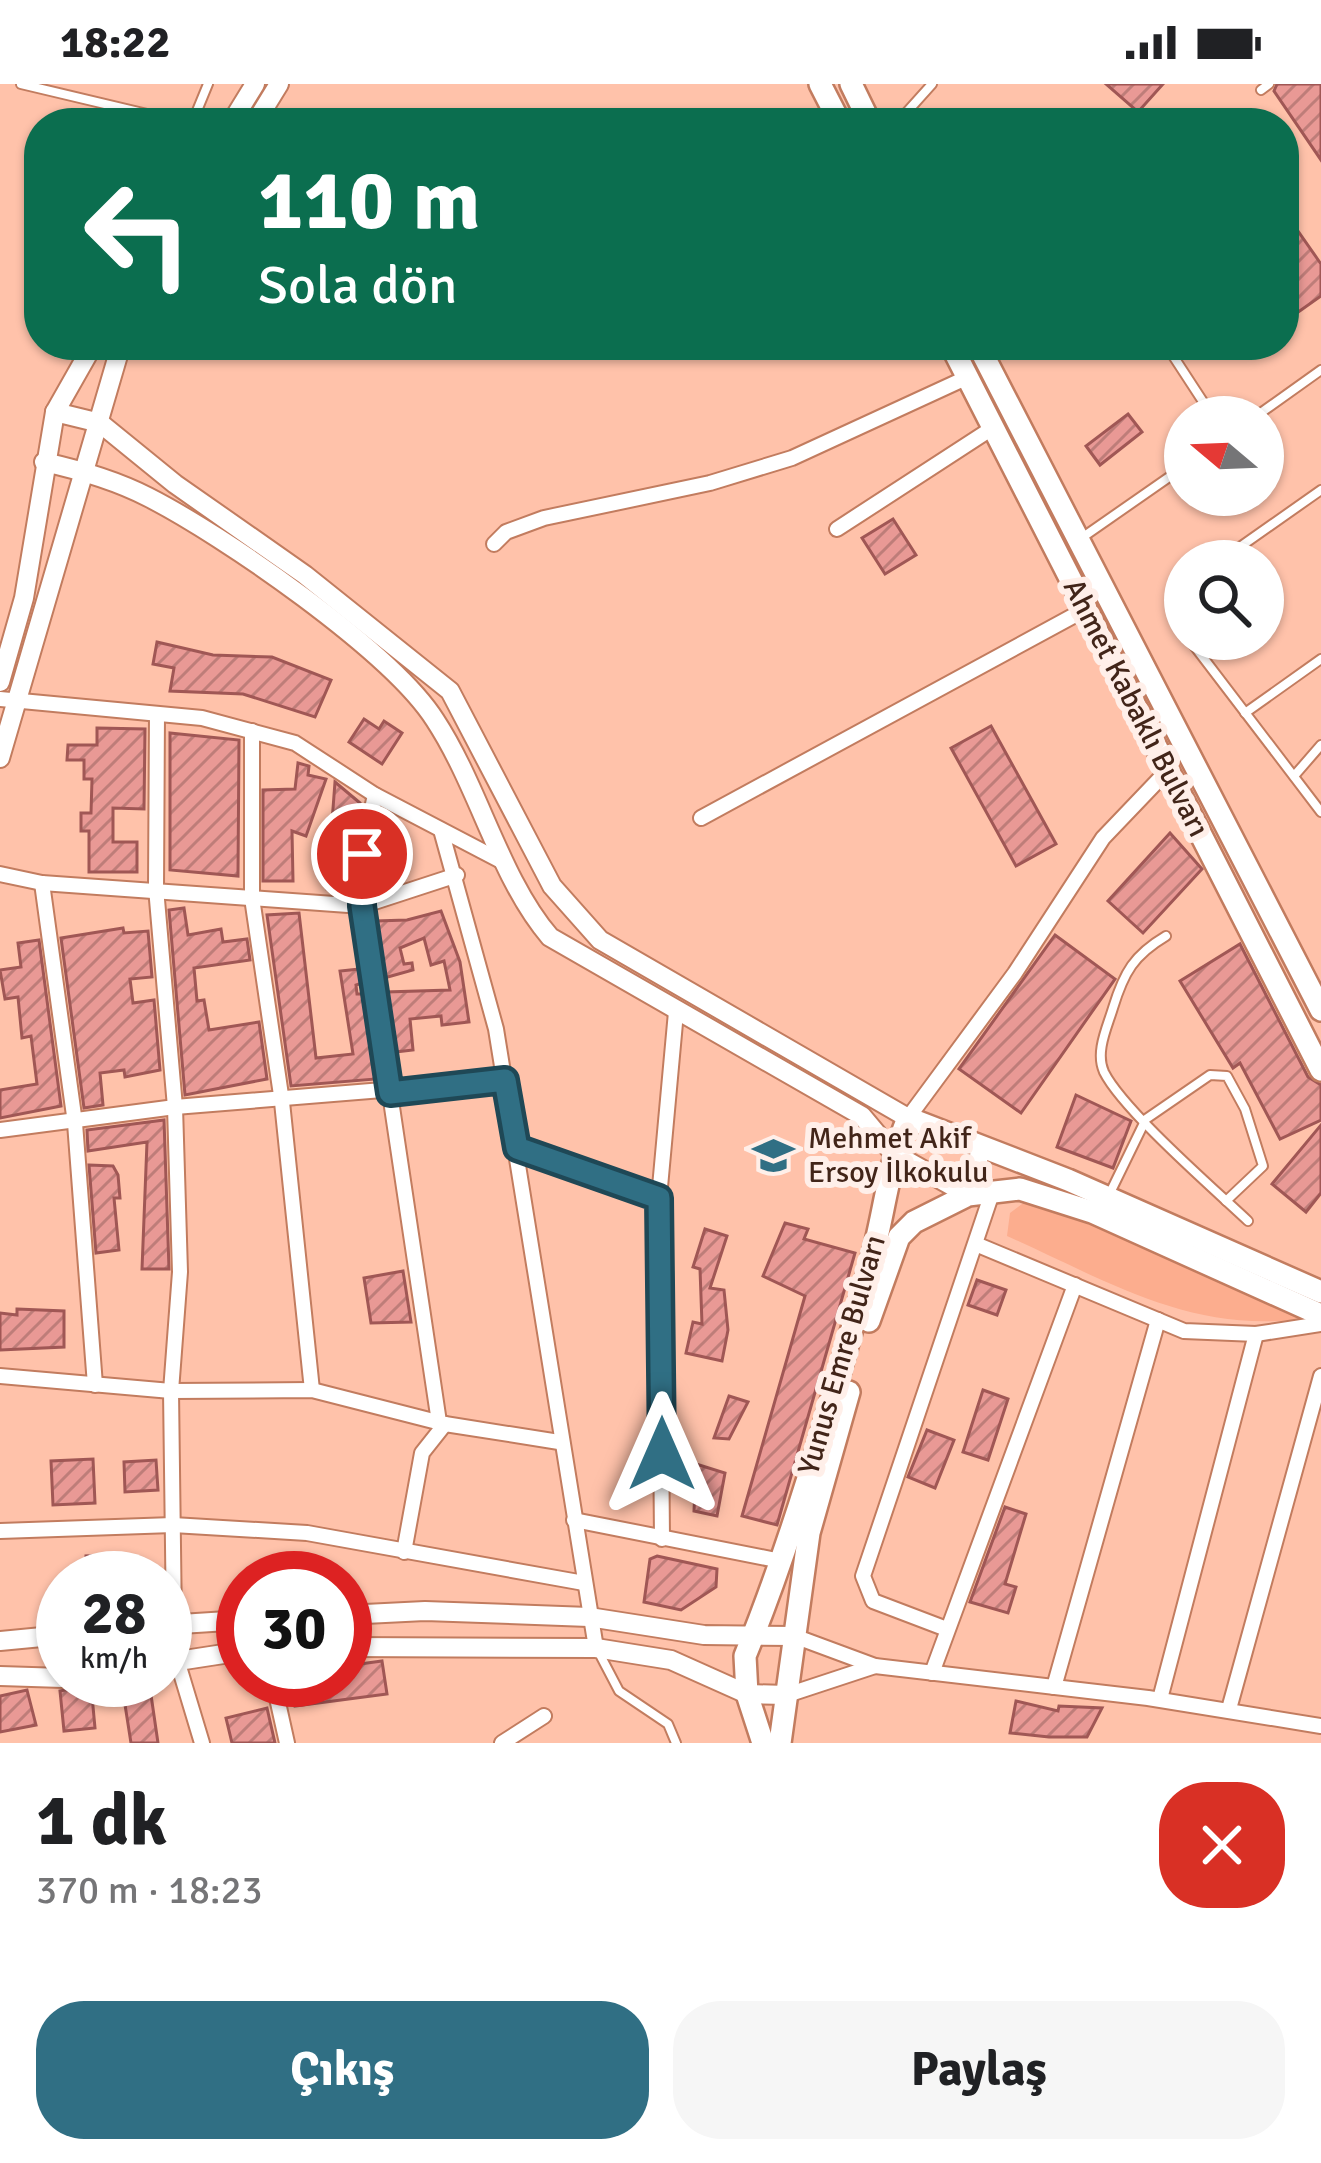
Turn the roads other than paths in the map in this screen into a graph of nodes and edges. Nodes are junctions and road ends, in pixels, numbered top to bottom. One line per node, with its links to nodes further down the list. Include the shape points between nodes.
1 (21, 84): 3 (lane)
2 (932, 84): 4 (lane)
3 (124, 108)
4 (910, 108)
5 (84, 360): 14 (street)
6 (117, 360): 15 (street)
7 (959, 360): 11 (main road, Ahmet Kabaklı Bulvarı)
8 (986, 360): 23 (main road, Ahmet Kabaklı Bulvarı)
9 (1176, 360): 12 (lane)
10 (1321, 370): 13 (lane)
11 (968, 377): 16 (main road, Ahmet Kabaklı Bulvarı); 24 (street, via 792,458 544,518)
12 (1199, 396)
13 (1284, 396)
14 (55, 412): 15 (street); 17 (street)
15 (100, 423): 18 (street); 56 (street, via 450,691 552,886 600,940)
16 (994, 427): 21 (street); 25 (main road, Ahmet Kabaklı Bulvarı)
17 (44, 462): 18 (street); 28 (street, via 33,551)
18 (87, 472): 29 (street); 41 (street, via 149,497 400,674 470,777)
19 (1164, 481): 23 (lane)
20 (1321, 490): 22 (lane)
21 (837, 529)
22 (1250, 540)
23 (1077, 542): 49 (main road, Ahmet Kabaklı Bulvarı)
24 (494, 544)
25 (1086, 609): 35 (main road, Ahmet Kabaklı Bulvarı); 39 (street)
26 (1321, 659): 30 (lane)
27 (1205, 660): 30 (lane)
28 (0, 682)
29 (9, 701): 31 (street); 34 (street)
30 (1245, 712): 36 (lane)
31 (157, 714): 32 (street); 45 (street)
32 (252, 731): 37 (street, via 295,743); 46 (street)
33 (1321, 745): 36 (lane)
34 (0, 758)
35 (1168, 770): 51 (main road, Ahmet Kabaklı Bulvarı); 56 (street, via 1103,838)
36 (1294, 776): 38 (lane)
37 (375, 795): 40 (street); 47 (street, via 362,854)
38 (1321, 812)
39 (701, 818)
40 (441, 830): 41 (street); 43 (street)
41 (510, 865): 50 (street, via 550,937)
42 (0, 874): 44 (street)
43 (457, 875): 47 (street); 52 (street)
44 (42, 883): 45 (street); 58 (street)
45 (157, 888): 46 (street); 55 (street)
46 (252, 898): 47 (street); 54 (street)
47 (362, 906): 53 (street)
48 (1166, 936): 57 (lane, via 1138,952 1123,974 1100,1048 1104,1071)
49 (1321, 1010)
50 (676, 1012): 62 (street, via 862,1117); 65 (street)
51 (1321, 1070)
52 (505, 1080): 53 (street); 61 (street)
53 (390, 1093): 54 (street); 80 (street)
54 (282, 1102): 55 (street); 78 (street)
55 (176, 1107): 58 (street); 79 (street, via 180,1272)
56 (908, 1118): 60 (main road); 62 (main road, Yunus Emre Bulvarı)
57 (1146, 1119): 66 (lane); 67 (lane); 67 (lane, via 1210,1075 1227,1076 1263,1166)
58 (75, 1123): 59 (street); 77 (street)
59 (0, 1130)
60 (982, 1146): 64 (street); 66 (main road)
61 (517, 1148): 65 (street); 81 (street)
62 (893, 1153): 64 (street); 88 (main road, Yunus Emre Bulvarı, via 878,1237)
63 (993, 1190): 64 (main road, Yunus Emre Bulvarı); 69 (street); 73 (main road, Yunus Emre Bulvarı, via 1047,1194)
64 (968, 1196): 94 (main road, Yunus Emre Bulvarı, via 898,1237 809,1533)
65 (659, 1198): 85 (street)
66 (1108, 1198): 71 (main road)
67 (1226, 1201): 68 (lane)
68 (1248, 1221)
69 (978, 1245): 70 (street); 92 (street, via 863,1576 873,1601)
70 (1075, 1285): 72 (street); 92 (street)
71 (1321, 1292)
72 (1158, 1320): 74 (street, via 1184,1331); 103 (street)
73 (1321, 1320): 74 (street)
74 (1256, 1334): 106 (street)
75 (0, 1376): 77 (street)
76 (1321, 1376): 109 (street)
77 (95, 1385): 79 (street)
78 (312, 1390): 79 (street); 80 (street)
79 (171, 1391): 83 (street)
80 (442, 1423): 81 (street); 87 (street, via 422,1453)
81 (559, 1442): 82 (street)
82 (574, 1520): 85 (street); 89 (street)
83 (173, 1526): 84 (street); 86 (street); 87 (street, via 307,1533)
84 (0, 1531)
85 (662, 1539): 88 (street)
86 (172, 1551)
87 (404, 1552): 89 (street)
88 (781, 1561): 93 (main road, Yunus Emre Bulvarı)
89 (584, 1582): 91 (street)
90 (372, 1614): 91 (street)
91 (589, 1617): 93 (street, via 704,1635); 98 (street)
92 (944, 1628): 100 (street)
93 (754, 1634): 94 (street); 104 (main road, Yunus Emre Bulvarı, via 745,1656)
94 (794, 1636): 99 (street); 105 (main road, Yunus Emre Bulvarı)
95 (36, 1638): 96 (street)
96 (0, 1641)
97 (372, 1647): 98 (street)
98 (596, 1648): 104 (street, via 671,1660); 115 (lane, via 619,1691 668,1724)
99 (874, 1666): 100 (street); 105 (street)
100 (932, 1673): 103 (street)
101 (0, 1676): 102 (street)
102 (36, 1677)
103 (1054, 1687): 106 (street)
104 (747, 1694): 105 (street); 116 (main road, Yunus Emre Bulvarı)
105 (788, 1695): 117 (main road, Yunus Emre Bulvarı)
106 (1160, 1700): 109 (street)
107 (188, 1707): 112 (street)
108 (279, 1707): 113 (street)
109 (1229, 1709): 111 (street)
110 (544, 1716): 114 (street)
111 (1321, 1726)
112 (202, 1743)
113 (286, 1743)
114 (502, 1743)
115 (676, 1743)
116 (763, 1743)
117 (780, 1743)

